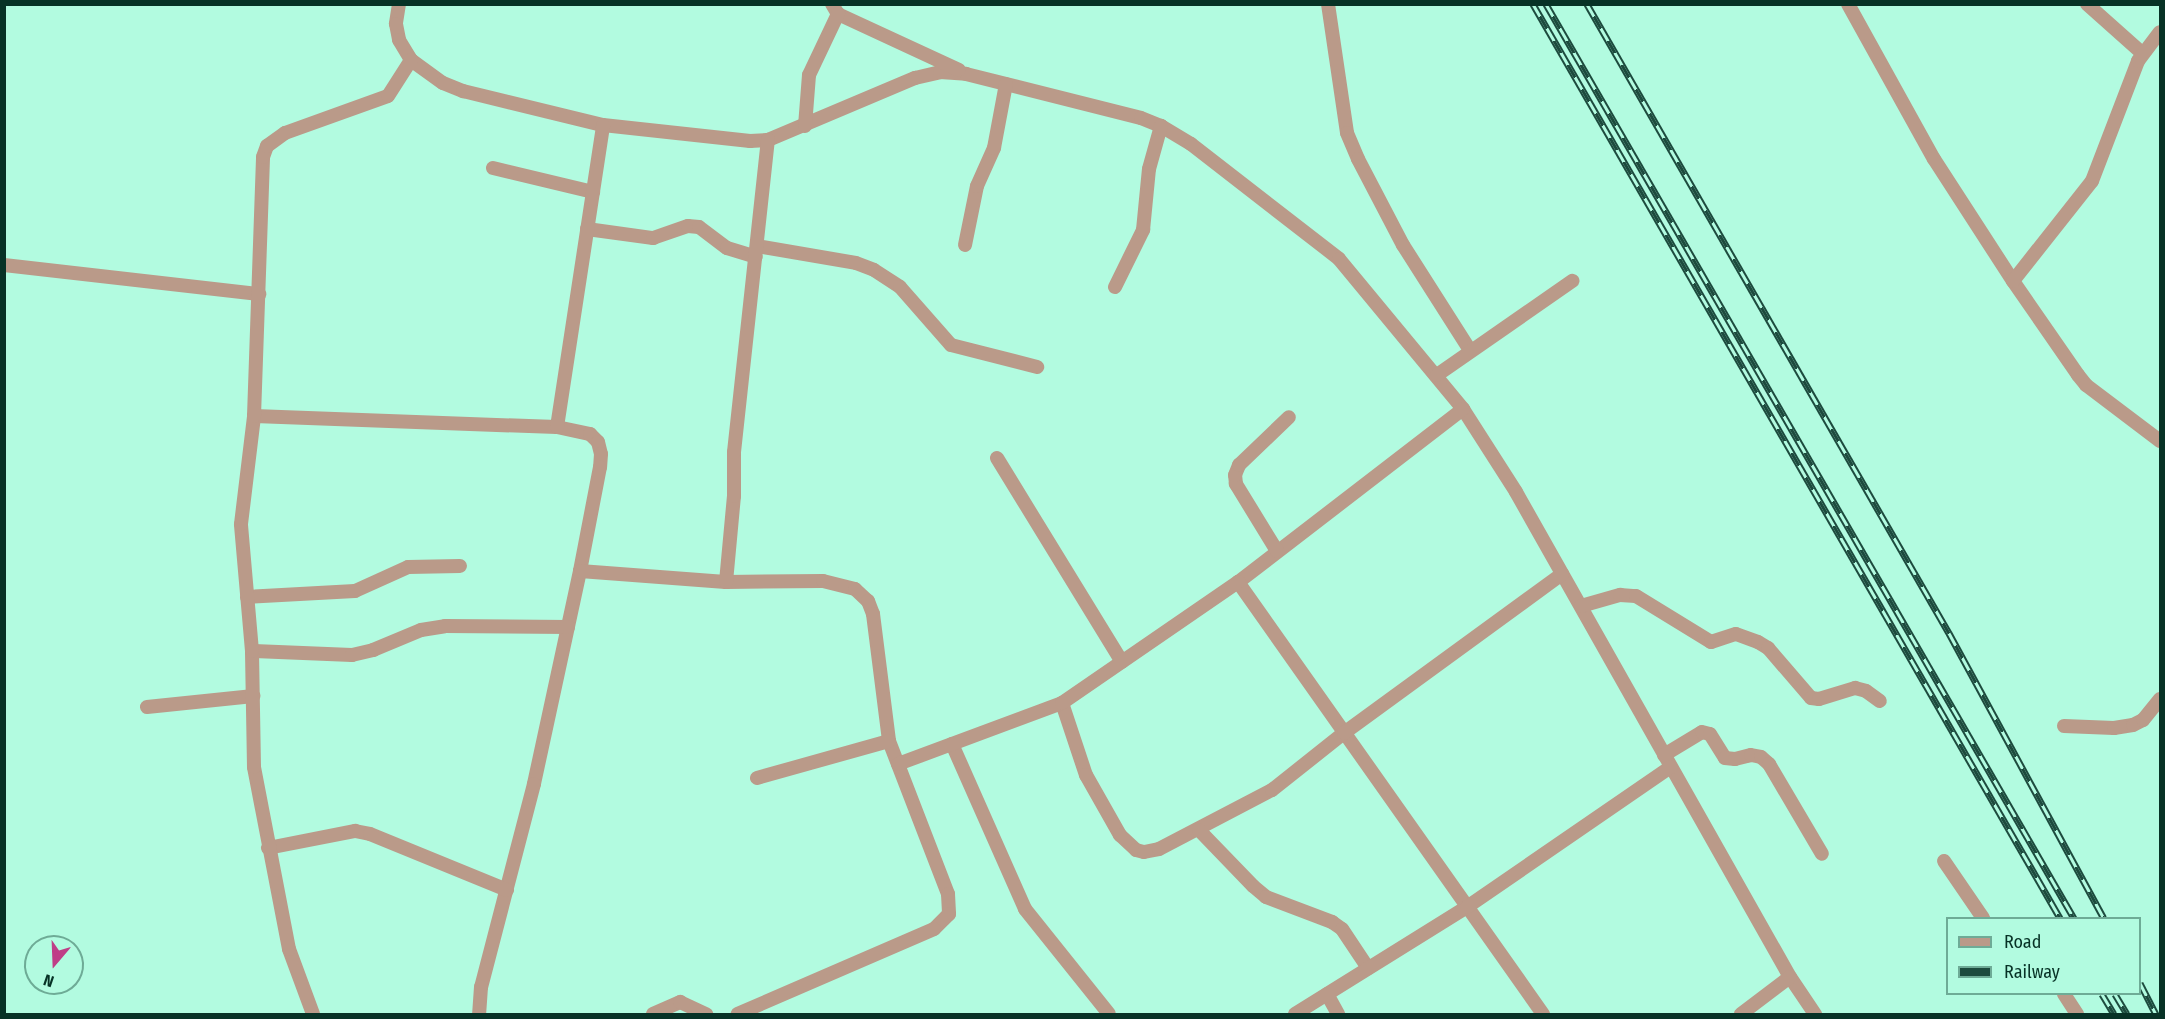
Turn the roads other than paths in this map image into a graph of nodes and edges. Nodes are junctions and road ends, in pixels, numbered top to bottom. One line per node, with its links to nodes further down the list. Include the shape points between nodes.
1 (399, 4): 8 (street, via 399,40)
2 (1328, 4): 25 (street, via 1347,133 1403,244)
3 (1848, 4): 22 (street, via 1921,137)
4 (2087, 4): 7 (street)
5 (835, 9): 9 (street); 12 (street, via 809,75)
6 (2160, 32): 7 (street)
7 (2142, 53): 22 (street, via 2092,181)
8 (411, 60): 11 (street, via 443,83 463,91); 24 (street, via 388,96 285,133 267,146 263,157)
9 (966, 74): 10 (street); 12 (street, via 940,72 915,78)
10 (1006, 84): 13 (street); 18 (street, via 994,148 977,186)
11 (603, 125): 14 (street); 16 (street)
12 (805, 126): 14 (street)
13 (1161, 126): 23 (street, via 1148,176 1143,230); 27 (street, via 1191,144 1339,259)
14 (768, 141): 19 (street)
15 (493, 168): 16 (street)
16 (593, 192): 17 (street)
17 (587, 229): 19 (street, via 653,238 688,226 699,227 727,248); 31 (street)
18 (965, 245)
19 (756, 251): 26 (street, via 856,263 874,270 900,287 951,345); 38 (street, via 734,452)
20 (4, 265): 24 (street)
21 (1572, 281): 25 (street)
22 (2013, 281): 32 (street, via 2086,386)
23 (1115, 287)
24 (259, 294): 29 (street)
25 (1470, 350): 27 (street)
26 (1037, 367)
27 (1437, 375): 28 (street)
28 (1463, 409): 34 (street); 37 (street)
29 (254, 416): 31 (street); 40 (street, via 241,524)
30 (1289, 417): 34 (street, via 1239,465 1235,475 1236,484)
31 (557, 427): 36 (street, via 590,434 598,442 601,454)
32 (2160, 441)
33 (997, 458): 44 (street)
34 (1277, 551): 39 (street)
35 (460, 566): 40 (street, via 408,567 355,591)
36 (580, 571): 38 (street); 42 (street)
37 (1562, 574): 41 (street); 51 (street)
38 (726, 582): 52 (street, via 824,581 855,589 868,601 873,614)
39 (1238, 582): 44 (street); 51 (street)
40 (247, 597): 43 (street)
41 (1581, 606): 47 (street, via 1620,595 1636,597 1711,642 1736,634 1758,642 1768,648 1811,698 1855,688); 54 (street)
42 (568, 627): 43 (street, via 445,626 421,630 352,655); 61 (street)
43 (252, 651): 45 (street)
44 (1122, 662): 48 (street)
45 (253, 696): 49 (street); 58 (street, via 254,767)
46 (2160, 699): 50 (street, via 2133,726)
47 (1880, 701)
48 (1062, 703): 53 (street); 57 (street, via 1086,775 1129,845 1144,852 1159,849)
49 (147, 707)
50 (2064, 726)
51 (1344, 733): 57 (street, via 1272,790); 62 (street)
52 (889, 741): 55 (street); 56 (street)
53 (952, 744): 55 (street); 73 (street, via 1024,909)
54 (1667, 761): 59 (street, via 1695,734 1706,732 1725,758 1761,757 1769,764); 62 (street); 65 (street)
55 (898, 764): 72 (street, via 951,904 944,922)
56 (757, 778)
57 (1199, 830): 64 (street, via 1266,897 1342,928)
58 (268, 848): 61 (street, via 355,831); 68 (street, via 289,949)
59 (1822, 854)
60 (1944, 861): 63 (street)
61 (507, 890): 69 (street, via 481,987)
62 (1467, 907): 64 (street); 76 (street)
63 (1982, 917)
64 (1368, 968): 66 (street)
65 (1790, 977): 77 (street); 78 (street)
66 (1327, 994): 74 (street); 75 (street)
67 (2065, 995): 79 (street)
68 (314, 1014)
69 (479, 1014)
70 (653, 1014): 71 (street, via 680,1002)
71 (706, 1014)
72 (738, 1014)
73 (1109, 1014)
74 (1295, 1014)
75 (1338, 1014)
76 (1543, 1014)
77 (1741, 1014)
78 (1815, 1014)
79 (2077, 1014)

